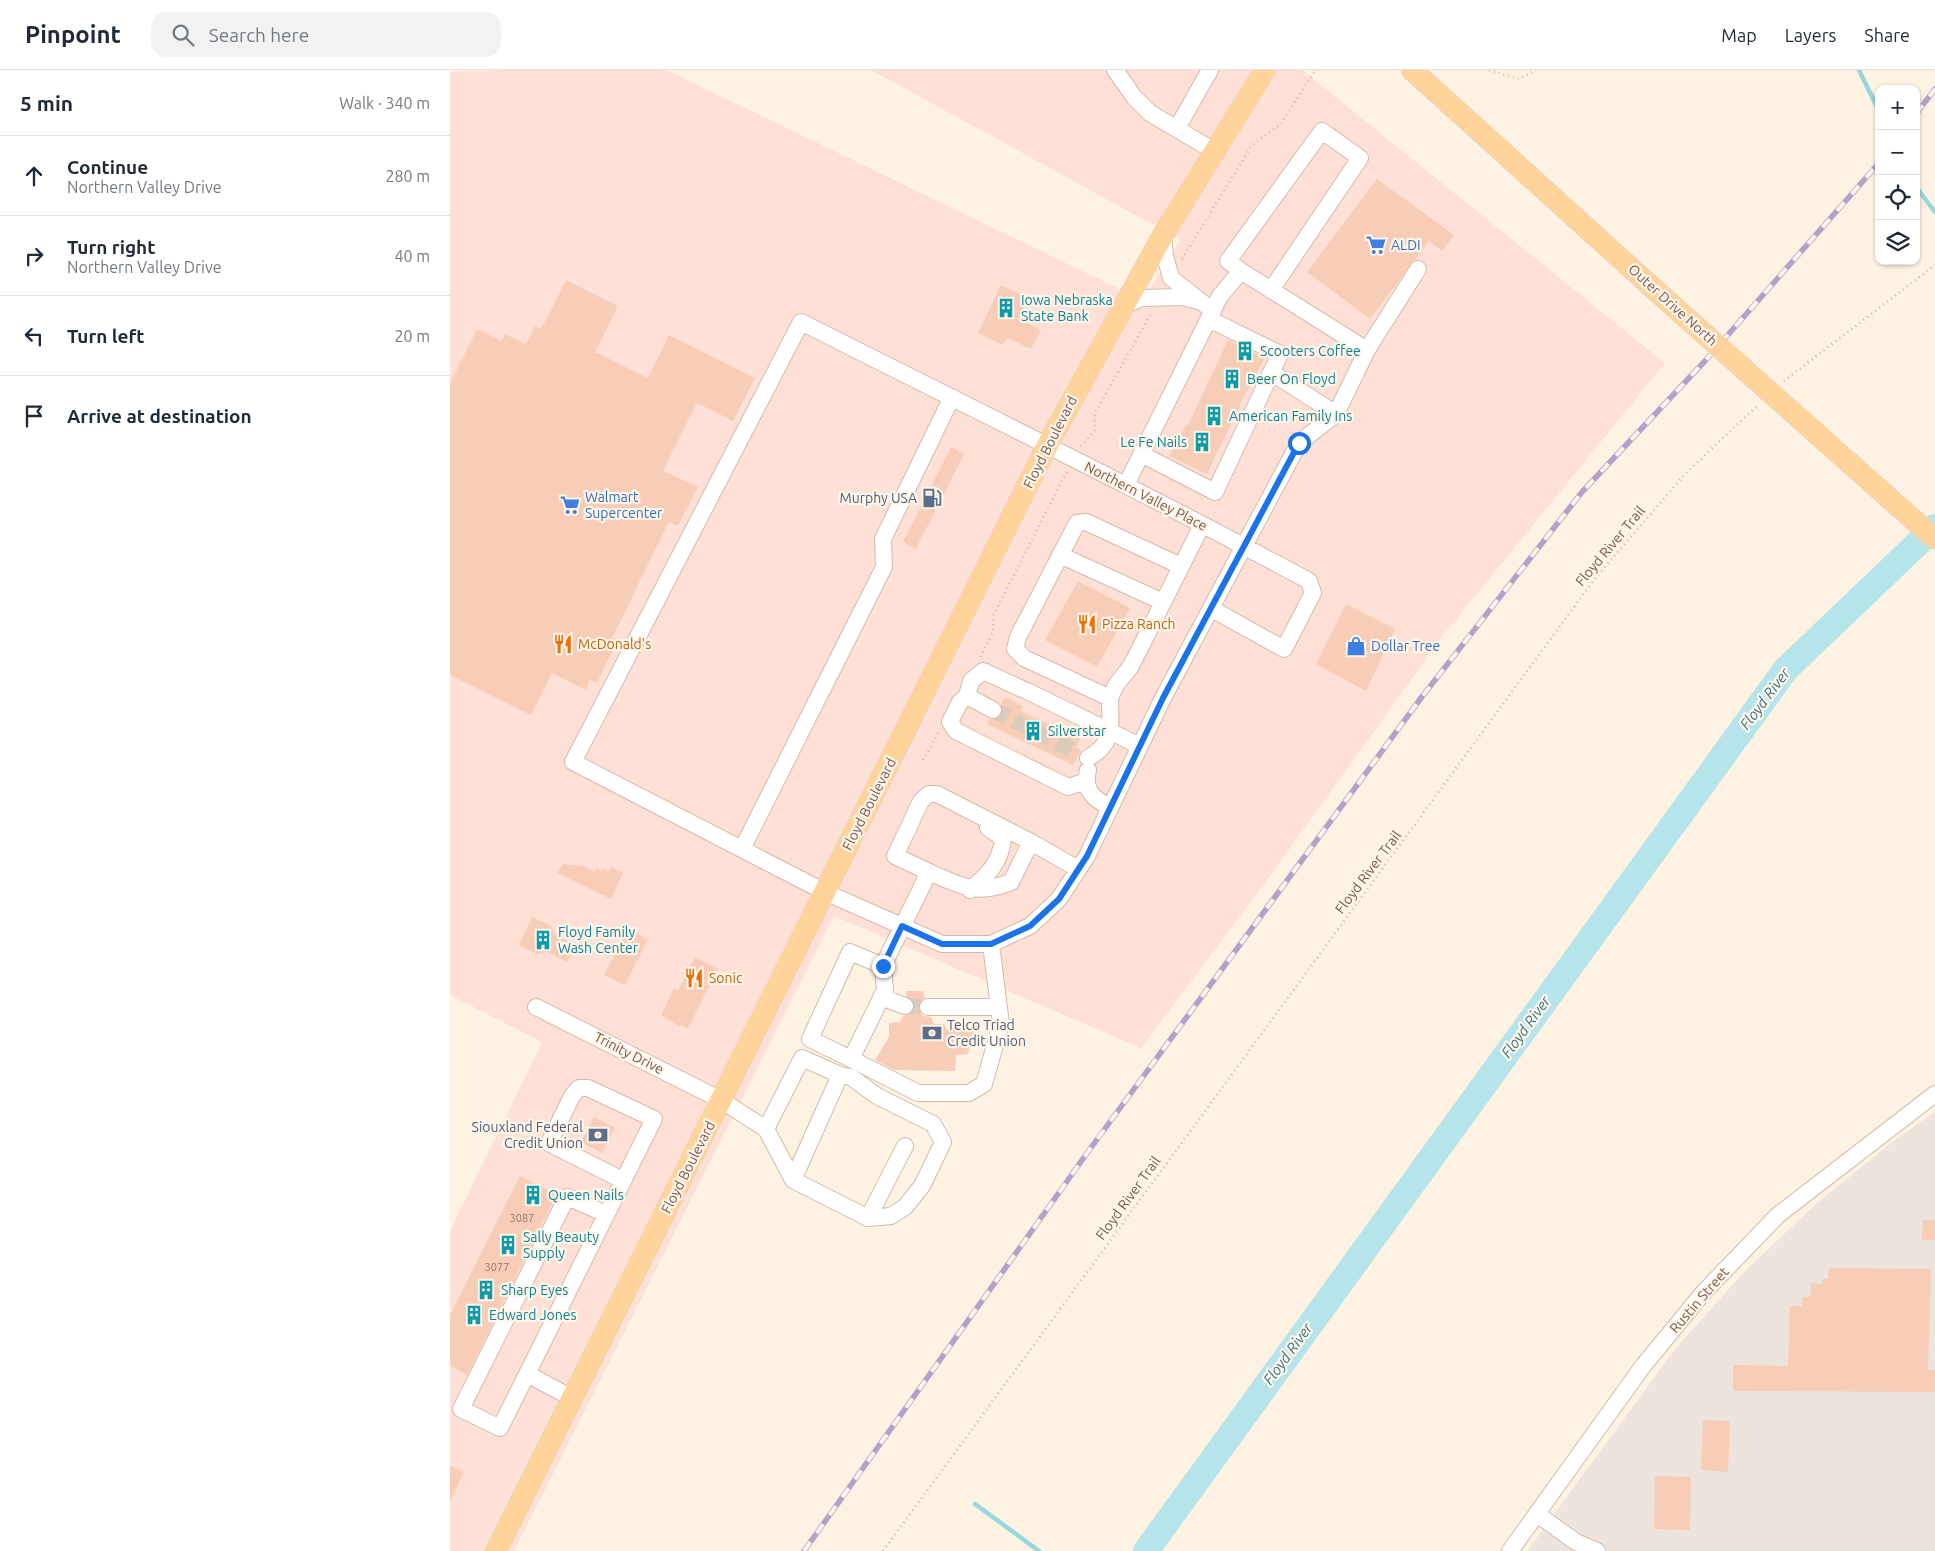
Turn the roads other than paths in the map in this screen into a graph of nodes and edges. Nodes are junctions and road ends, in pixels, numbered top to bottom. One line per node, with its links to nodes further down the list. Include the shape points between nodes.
1 (1114, 70): 5 (street, via 1150,113)
2 (1210, 70): 5 (street)
3 (1265, 70): 6 (main road, Floyd Boulevard)
4 (1412, 70): 21 (main road, Outer Drive North, bridge)
5 (1177, 128): 6 (street)
6 (1214, 151): 7 (main road, Floyd Boulevard)
7 (1163, 235): 11 (main road, Floyd Boulevard); 12 (street, via 1171,278)
8 (1418, 269): 13 (street)
9 (1241, 272): 10 (street); 10 (street, via 1228,260 1322,131 1360,158); 12 (street)
10 (1271, 290): 13 (street)
11 (1122, 307): 12 (street, via 1141,298 1183,297); 17 (main road, Floyd Boulevard)
12 (1207, 311): 14 (street, via 1280,354); 18 (street)
13 (1367, 350): 16 (street)
14 (1272, 372): 16 (street); 18 (street, via 1215,492)
15 (952, 397): 17 (street, Northern Valley Place); 36 (street, via 883,539 884,567); 36 (street, Northern Valley Place, via 801,322 573,762)
16 (1336, 414): 22 (street, via 1299,443)
17 (1048, 444): 19 (street, Northern Valley Place); 40 (main road, Floyd Boulevard)
18 (1141, 454): 19 (street)
19 (1126, 485): 20 (street, Northern Valley Place)
20 (1202, 525): 22 (street, Northern Valley Place); 24 (street)
21 (1935, 539)
22 (1246, 546): 26 (street); 26 (street, Northern Valley Place, via 1309,581 1314,593 1284,649)
23 (1060, 555): 24 (street, via 1074,526 1086,522); 25 (street); 28 (street, via 1018,637 1016,650 1024,658)
24 (1181, 566): 25 (street)
25 (1163, 602): 28 (street, via 1131,666)
26 (1212, 609): 31 (street)
27 (967, 696): 29 (street); 30 (street, via 971,681 983,671); 32 (street, via 960,702 948,729 1068,787)
28 (1110, 698): 30 (street)
29 (993, 710)
30 (1111, 732): 31 (street); 32 (street, via 1104,747 1084,756 1089,768)
31 (1140, 746): 34 (street)
32 (1086, 781): 34 (street, via 1089,792)
33 (921, 801): 35 (street, via 929,794 937,794); 38 (street, via 895,856); 39 (street, via 937,803 998,832 1003,838 1002,852 986,876)
34 (1110, 807): 37 (street)
35 (1031, 842): 37 (street); 39 (street, via 1011,882 994,889)
36 (742, 849): 40 (street)
37 (1078, 869): 42 (street, via 1059,899 1030,926)
38 (929, 872): 39 (street); 41 (street)
39 (970, 890)
40 (825, 892): 41 (street); 54 (main road, Floyd Boulevard)
41 (902, 926): 42 (street, via 942,944); 43 (street)
42 (991, 944): 48 (street)
43 (883, 966): 44 (street, via 885,990); 49 (street, via 850,952)
44 (882, 998): 45 (street); 51 (street)
45 (905, 1006)
46 (536, 1007): 54 (street, Trinity Drive)
47 (928, 1007): 48 (street)
48 (999, 1008): 51 (street, via 1001,1024 984,1084 969,1093 918,1093)
49 (810, 1039): 50 (street); 51 (street)
50 (802, 1058): 52 (street); 55 (street)
51 (851, 1059)
52 (840, 1076): 58 (street); 60 (street, via 851,1077 876,1096 933,1124 943,1142 922,1186 905,1207 891,1216)
53 (1935, 1094): 63 (street, Rustin Street, via 1778,1215 1703,1293 1643,1366)
54 (722, 1100): 55 (street, Trinity Drive); 62 (main road, Floyd Boulevard)
55 (766, 1129): 58 (street)
56 (905, 1146): 60 (street)
57 (622, 1180): 57 (street, via 654,1119 588,1088 578,1088 549,1143); 59 (street)
58 (793, 1180): 60 (street)
59 (606, 1214): 61 (street); 61 (street, via 567,1197 461,1409 500,1428)
60 (868, 1218)
61 (527, 1374): 62 (street)
62 (572, 1398): 65 (main road, Floyd Boulevard)
63 (1538, 1514): 64 (street); 66 (street, Rustin Street)
64 (1580, 1546): 67 (street)
65 (496, 1551)
66 (1510, 1551)
67 (1597, 1551)

